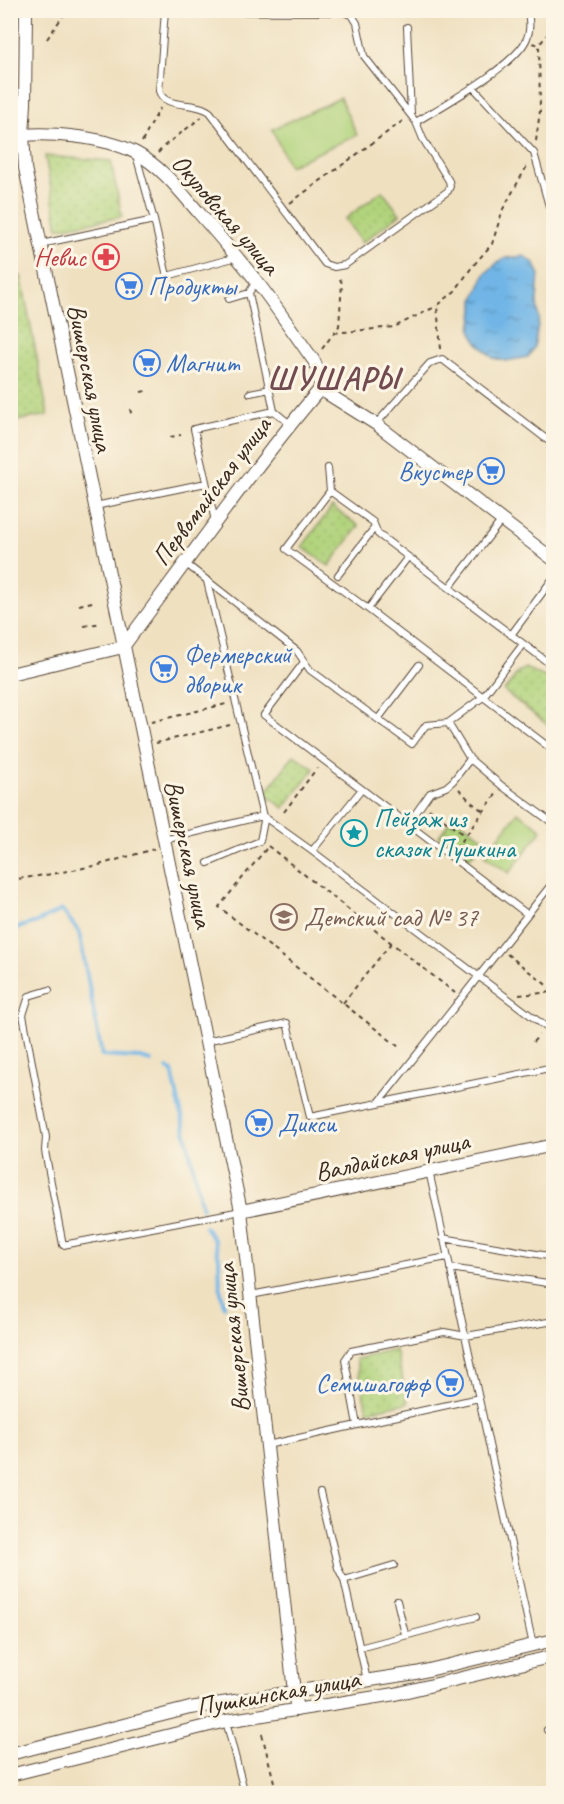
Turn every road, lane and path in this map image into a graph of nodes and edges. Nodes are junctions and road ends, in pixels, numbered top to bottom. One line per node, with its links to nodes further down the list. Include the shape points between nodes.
1 (26, 10): 15 (street, Вишерская улица, via 25,104)
2 (67, 10): 7 (path)
3 (528, 10): 8 (lane)
4 (165, 11): 11 (lane, via 159,91); 13 (lane, via 352,15 364,56)
5 (554, 26): 9 (path)
6 (407, 27): 13 (lane)
7 (47, 39)
8 (526, 40): 9 (path); 10 (lane, via 508,61)
9 (539, 45): 17 (path, via 540,111)
10 (473, 87): 14 (lane); 17 (lane)
11 (164, 100): 16 (path); 19 (lane, via 210,112)
12 (207, 114): 18 (path)
13 (411, 114): 14 (lane); 19 (path)
14 (416, 122): 24 (lane, via 449,181 448,191 345,265)
15 (17, 135): 16 (street, Окуловская улица, via 51,134); 22 (street, Вишерская улица)
16 (139, 147): 20 (lane); 23 (street, Окуловская улица)
17 (534, 153): 21 (lane); 28 (path, via 503,209 492,244 455,291)
18 (157, 154)
19 (282, 208): 24 (lane, via 325,264)
20 (154, 220): 22 (lane); 23 (lane, via 168,276)
21 (554, 224)
22 (41, 244): 48 (street, Вишерская улица)
23 (237, 257): 25 (street, Окуловская улица)
24 (334, 267): 29 (path, via 342,283 339,326)
25 (256, 281): 26 (lane); 31 (street, Окуловская улица)
26 (249, 293): 27 (lane); 32 (lane)
27 (229, 298)
28 (437, 306): 29 (path, via 394,327); 30 (path)
29 (334, 333): 31 (path)
30 (440, 345)
31 (314, 361): 33 (street, Окуловская улица, via 321,375)
32 (270, 389): 36 (lane); 38 (lane)
33 (320, 389): 40 (street, Первомайская улица); 41 (street)
34 (146, 391): 35 (path)
35 (141, 392)
36 (250, 393)
37 (130, 410): 39 (path)
38 (274, 411): 40 (lane); 46 (lane, via 194,429)
39 (132, 417)
40 (290, 424): 49 (street, Первомайская улица)
41 (376, 424): 44 (lane, via 430,363 441,359); 50 (street)
42 (181, 435): 43 (path)
43 (170, 437)
44 (554, 445)
45 (328, 468): 47 (lane)
46 (206, 483): 48 (lane); 49 (lane)
47 (330, 491): 51 (lane); 61 (lane, via 286,549)
48 (94, 507): 66 (street, Вишерская улица)
49 (215, 521): 54 (street, Первомайская улица)
50 (501, 521): 53 (street); 58 (lane)
51 (375, 527): 52 (lane, via 378,534); 55 (lane)
52 (408, 557): 58 (lane); 61 (lane)
53 (554, 560)
54 (185, 562): 57 (lane); 66 (street, Первомайская улица)
55 (338, 575)
56 (554, 577): 64 (lane)
57 (207, 581): 67 (lane, via 297,651); 87 (lane)
58 (449, 588): 64 (lane)
59 (96, 601): 60 (path)
60 (79, 606)
61 (368, 609): 71 (lane)
62 (101, 623): 63 (path)
63 (84, 627)
64 (511, 635): 65 (lane)
65 (523, 644): 69 (lane); 71 (lane)
66 (123, 647): 70 (street); 92 (street, Вишерская улица)
67 (304, 662): 73 (lane); 82 (lane, via 264,715)
68 (420, 665): 73 (lane)
69 (554, 667)
70 (10, 674)
71 (483, 697): 75 (lane); 78 (lane)
72 (226, 704): 74 (path)
73 (378, 719): 75 (lane, via 412,744 426,725)
74 (152, 722)
75 (447, 723): 79 (lane)
76 (230, 725): 77 (path)
77 (156, 743)
78 (554, 751)
79 (470, 759): 88 (lane, via 446,787 430,793); 89 (lane)
80 (317, 768): 86 (path)
81 (454, 783): 85 (path)
82 (362, 789): 88 (lane); 94 (lane)
83 (492, 799): 85 (path)
84 (424, 805): 90 (path)
85 (483, 811): 90 (path)
86 (284, 812)
87 (263, 816): 92 (lane); 94 (lane); 96 (lane, via 260,841)
88 (408, 824): 99 (lane)
89 (554, 824)
90 (465, 836): 95 (path)
91 (267, 837): 93 (path)
92 (164, 843): 97 (path, via 99,865); 109 (street, Вишерская улица)
93 (268, 847): 100 (path); 107 (path, via 219,907)
94 (312, 851): 102 (lane)
95 (452, 854)
96 (208, 863)
97 (10, 880)
98 (554, 881): 99 (lane)
99 (527, 914): 101 (lane)
100 (391, 943): 105 (path); 107 (path)
101 (501, 948): 102 (lane); 104 (path)
102 (478, 977): 106 (lane); 112 (lane)
103 (49, 990): 115 (lane, via 29,996 23,1015 63,1245)
104 (554, 992): 106 (path)
105 (457, 994)
106 (504, 996): 108 (lane)
107 (343, 1003): 110 (path)
108 (554, 1033)
109 (205, 1041): 112 (lane, via 287,1023 310,1117); 115 (street, Вишерская улица)
110 (399, 1047)
111 (554, 1067): 112 (lane)
112 (379, 1102)
113 (554, 1145): 114 (street, Валдайская улица)
114 (429, 1171): 115 (street, Валдайская улица); 116 (lane)
115 (240, 1211): 121 (street, Вишерская улица)
116 (443, 1238): 117 (lane); 118 (lane)
117 (447, 1257): 119 (lane); 121 (lane)
118 (554, 1257)
119 (450, 1268): 120 (lane); 123 (lane)
120 (554, 1284)
121 (250, 1295): 126 (street, Вишерская улица)
122 (554, 1321): 123 (lane)
123 (466, 1336): 124 (lane); 125 (lane, via 444,1332 351,1351 345,1360)
124 (479, 1398): 125 (lane); 134 (lane)
125 (357, 1425): 126 (lane)
126 (267, 1446): 138 (street, Вишерская улица)
127 (320, 1493): 129 (lane)
128 (394, 1565): 129 (lane)
129 (344, 1580): 135 (lane)
130 (397, 1601): 132 (lane)
131 (476, 1617): 132 (lane)
132 (405, 1634): 135 (lane)
133 (554, 1640): 134 (street, Пушкинская улица)
134 (533, 1646): 137 (street, Пушкинская улица)
135 (359, 1648): 137 (lane)
136 (554, 1656): 139 (street, Пушкинская улица, via 418,1689)
137 (367, 1681): 138 (street, Пушкинская улица)
138 (294, 1692): 139 (street, Вишерская улица); 142 (street, Пушкинская улица, via 190,1708)
139 (297, 1710): 140 (street, Пушкинская улица)
140 (226, 1721): 143 (street, Пушкинская улица); 144 (lane)
141 (262, 1734): 145 (path)
142 (10, 1754)
143 (10, 1775)
144 (244, 1794)
145 (277, 1794)

